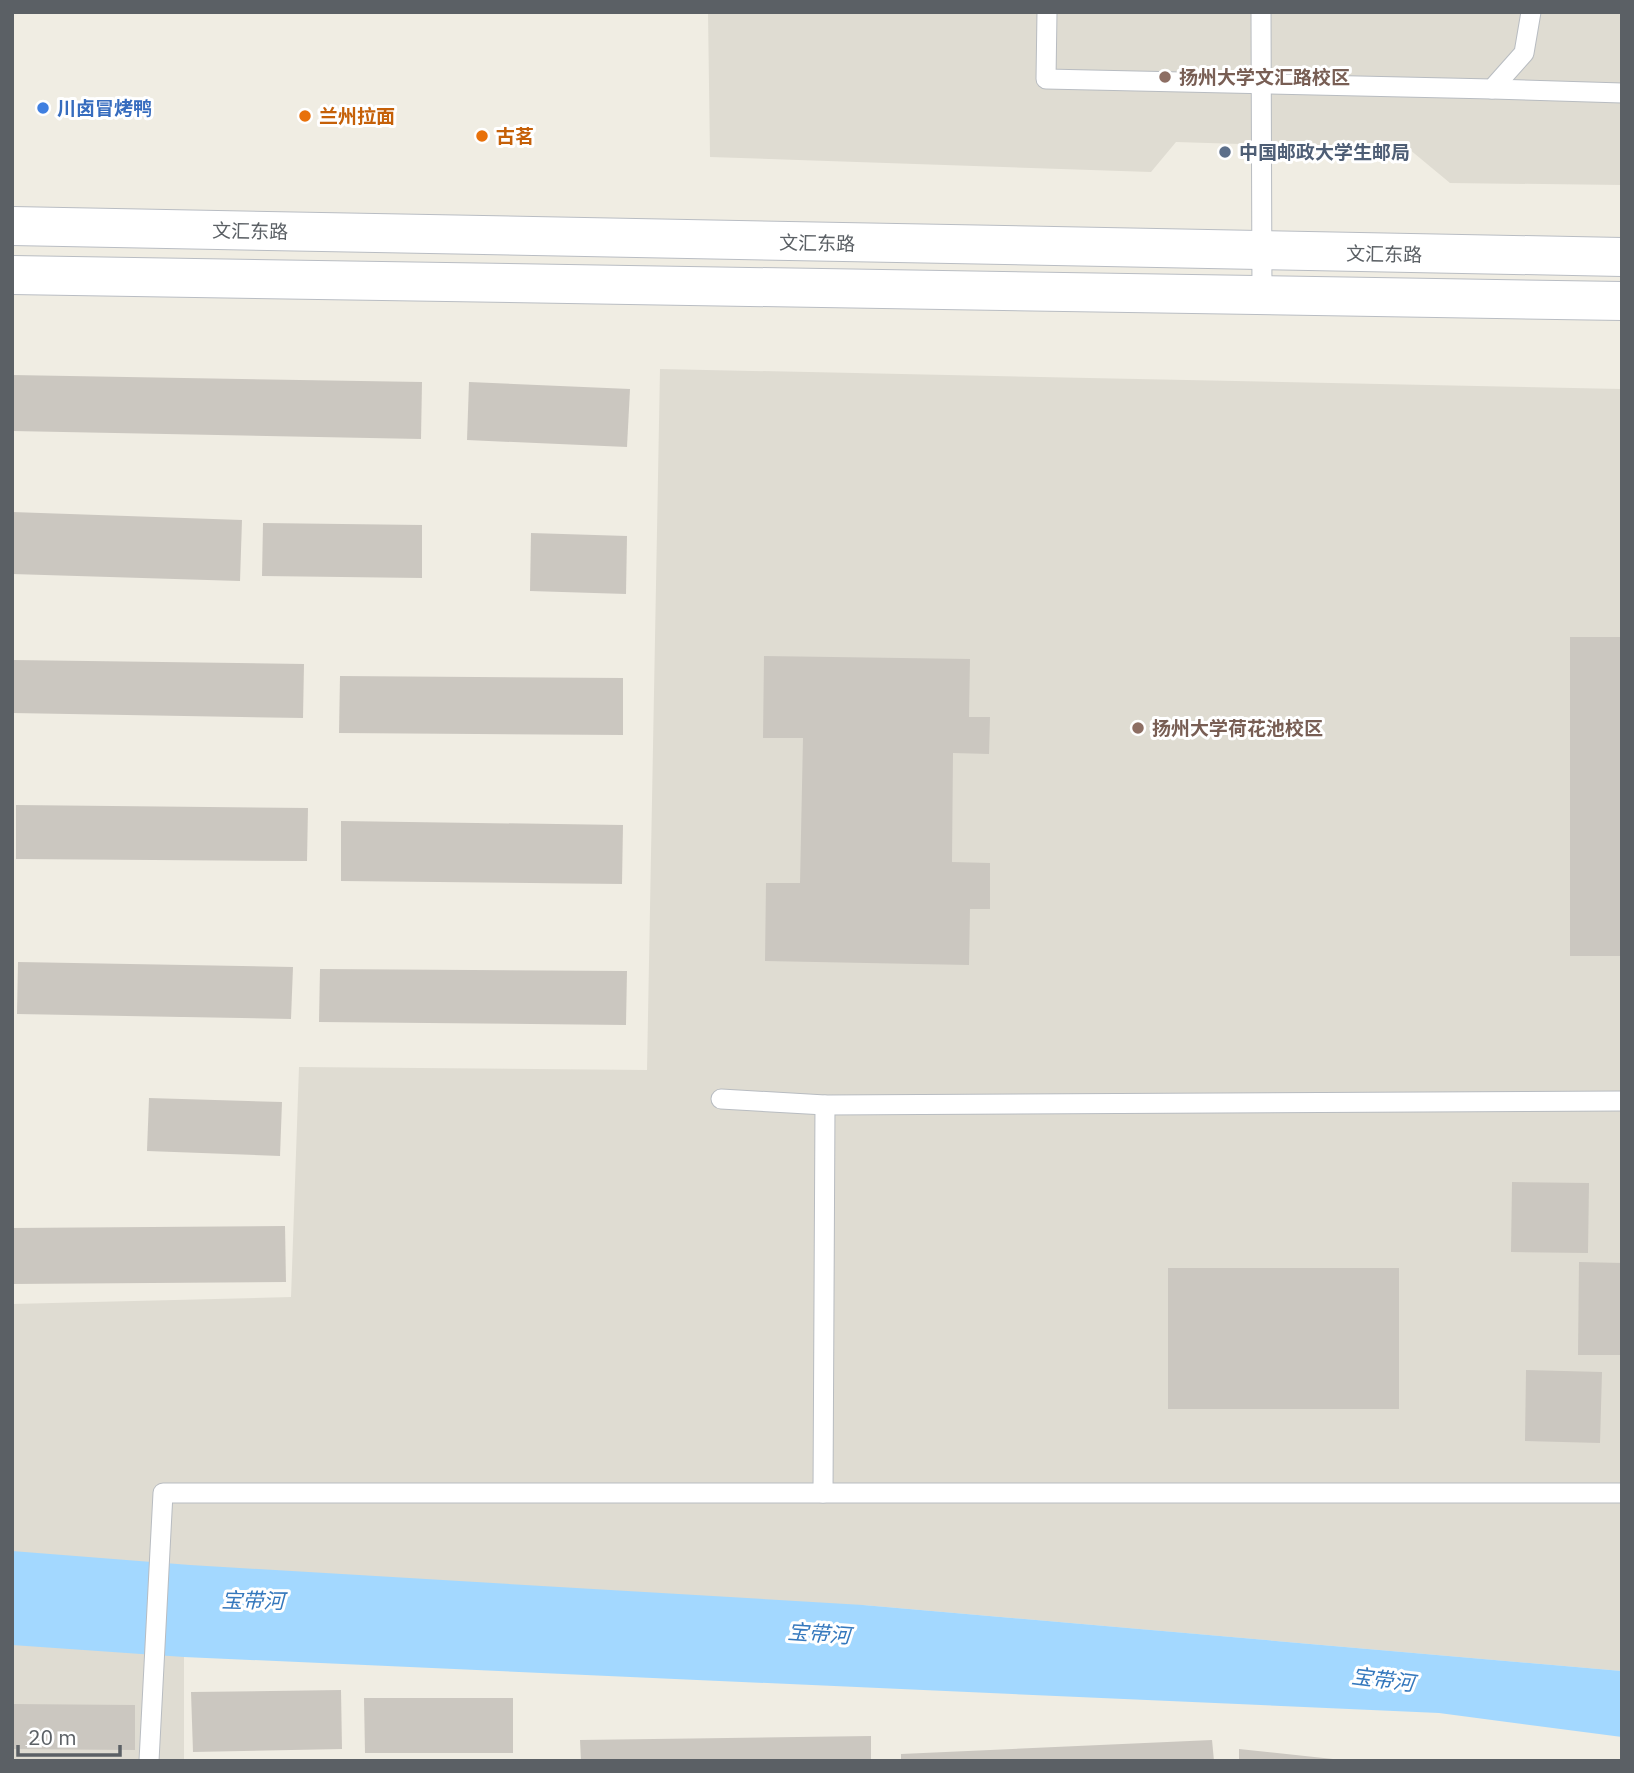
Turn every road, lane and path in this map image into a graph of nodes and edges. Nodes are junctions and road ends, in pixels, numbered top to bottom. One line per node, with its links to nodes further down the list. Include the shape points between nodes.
1 (1046, 12): 4 (lane, via 1046,79)
2 (1261, 12): 4 (lane)
3 (1531, 12): 5 (lane, via 1524,53)
4 (1261, 82): 5 (lane); 8 (lane)
5 (1492, 89): 6 (lane)
6 (1622, 93)
7 (12, 226): 8 (main road, 文汇东路)
8 (1262, 252): 9 (main road, 文汇东路); 11 (lane)
9 (1622, 257)
10 (12, 275): 11 (main road)
11 (1262, 298): 12 (main road)
12 (1622, 301)
13 (722, 1100): 15 (lane)
14 (1622, 1101): 15 (lane)
15 (825, 1105): 16 (lane)
16 (823, 1493): 17 (lane); 18 (lane, via 163,1493)
17 (1622, 1493)
18 (149, 1761)

